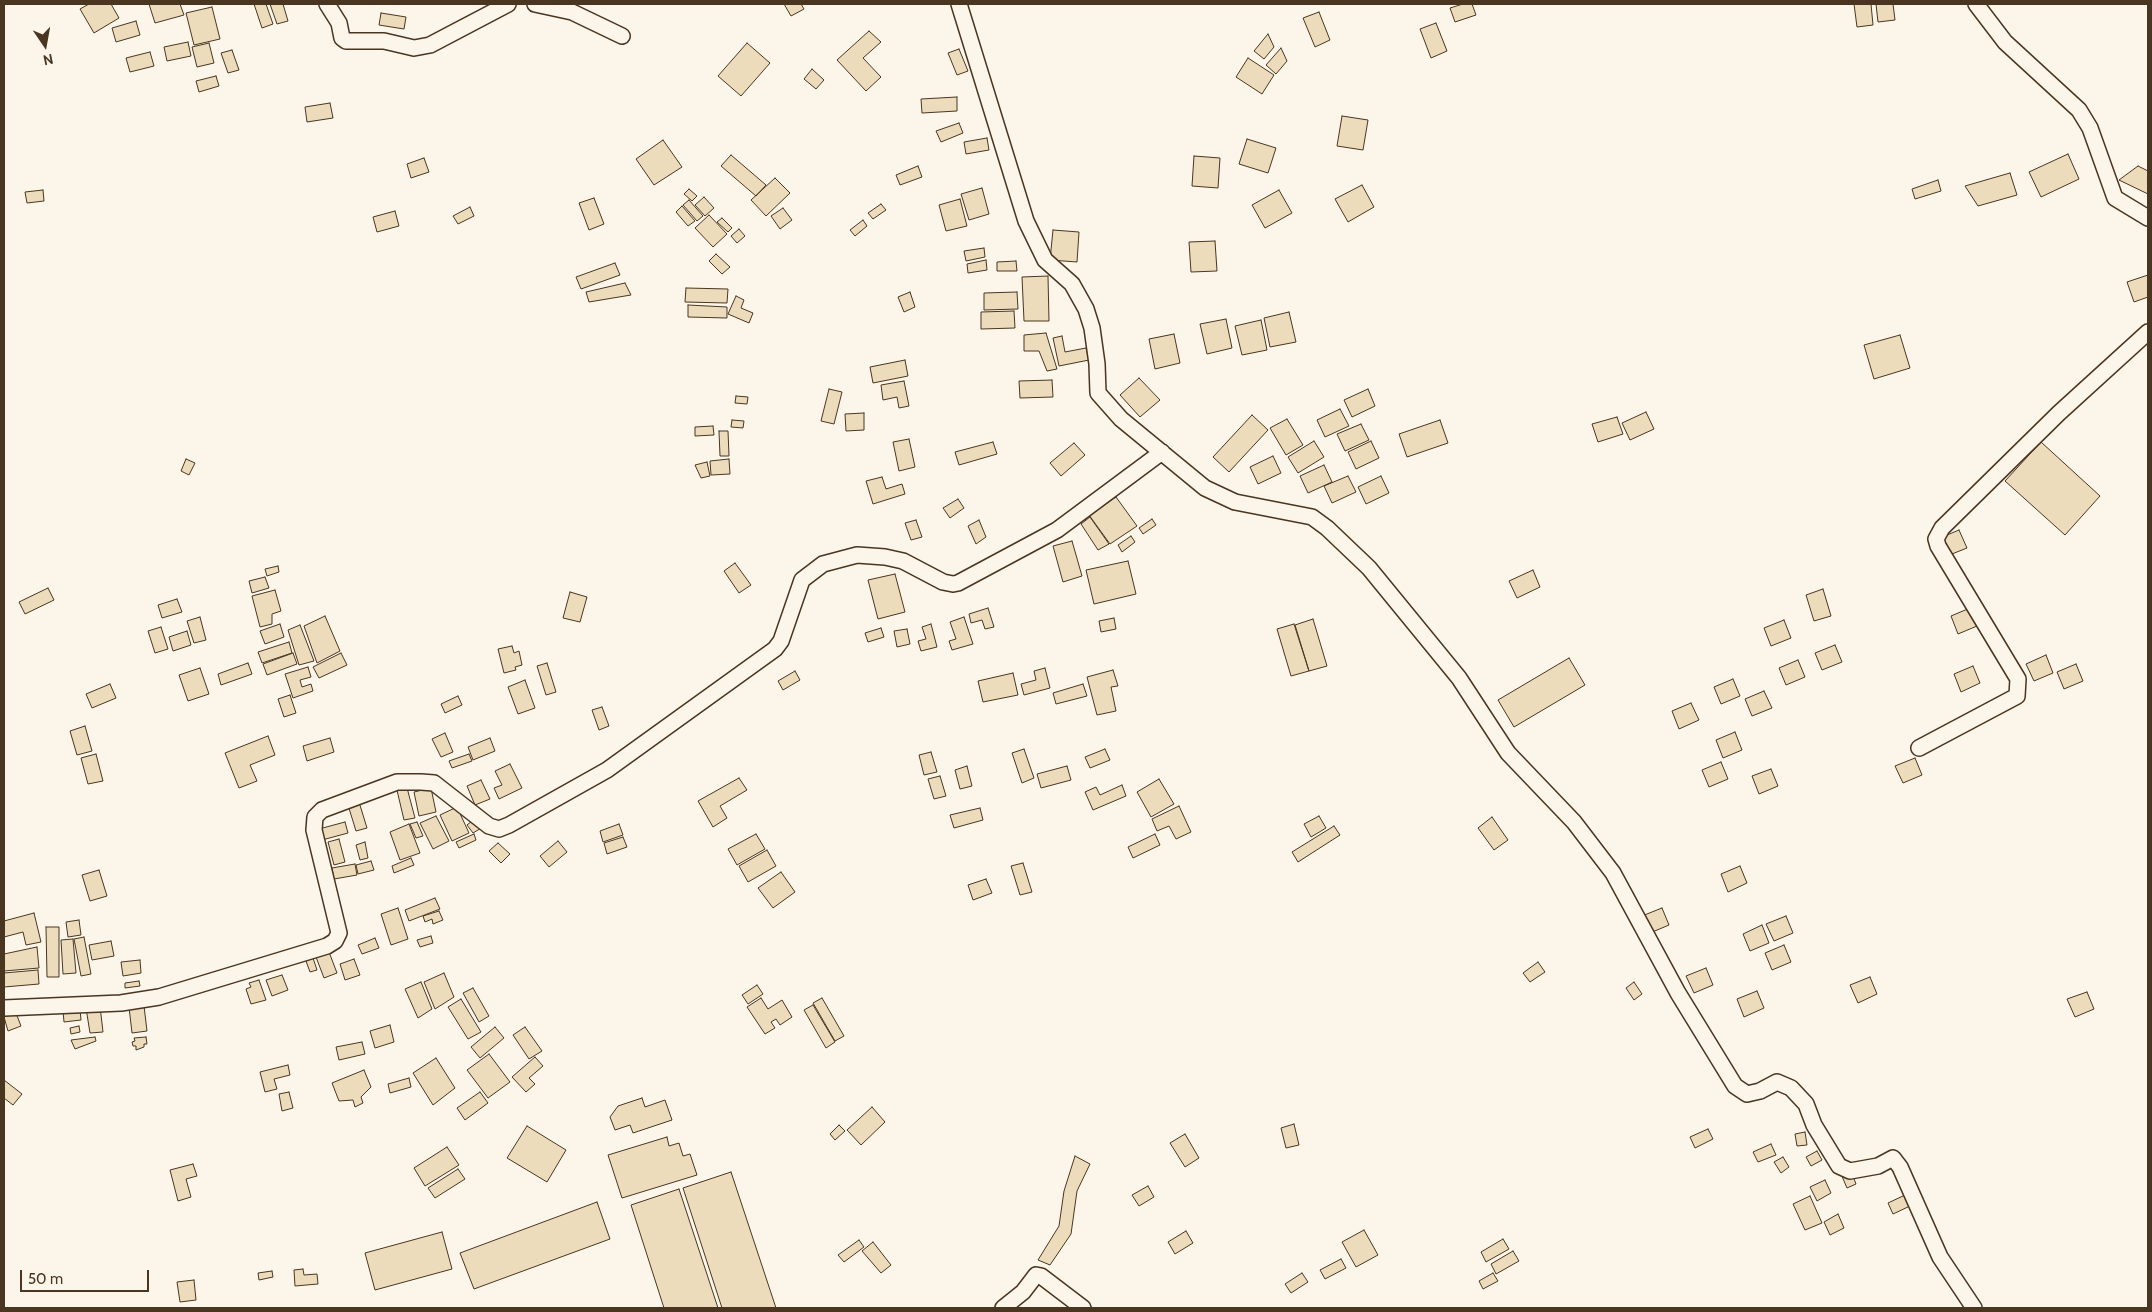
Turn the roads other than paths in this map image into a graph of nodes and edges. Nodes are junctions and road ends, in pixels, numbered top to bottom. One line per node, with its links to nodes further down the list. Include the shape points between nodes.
1 (327, 4): 2 (street, via 339,23 342,38 384,41 414,48 430,45)
2 (508, 4)
3 (535, 4): 6 (street, via 572,12)
4 (959, 4): 9 (street, via 1026,221 1045,260 1072,284 1086,309 1092,328 1098,393 1121,419)
5 (1976, 4): 7 (street, via 2005,42 2080,110 2090,128 2115,198)
6 (622, 36)
7 (2148, 218)
8 (2148, 332): 10 (street, via 2059,413 1942,528 1936,539 1938,546 2018,679 2017,696)
9 (1162, 452): 11 (street, via 1057,530 958,583 943,582 903,561 885,557 857,555 823,564 802,580 781,641 775,648 607,770 504,827 489,826 434,783 427,782 397,782 322,810 315,818 314,830 339,933 327,946 159,997 121,1003); 14 (street, via 1205,488 1235,502 1312,517 1369,568 1459,678 1508,753 1574,822 1614,873 1678,993 1735,1086 1747,1094 1777,1082 1791,1088 1806,1104 1814,1125 1839,1166 1850,1171 1878,1166 1893,1158 1940,1256)
10 (1919, 748)
11 (4, 1008)
12 (1003, 1308): 13 (street, via 1023,1292 1036,1275)
13 (1083, 1308)
14 (1974, 1308)

